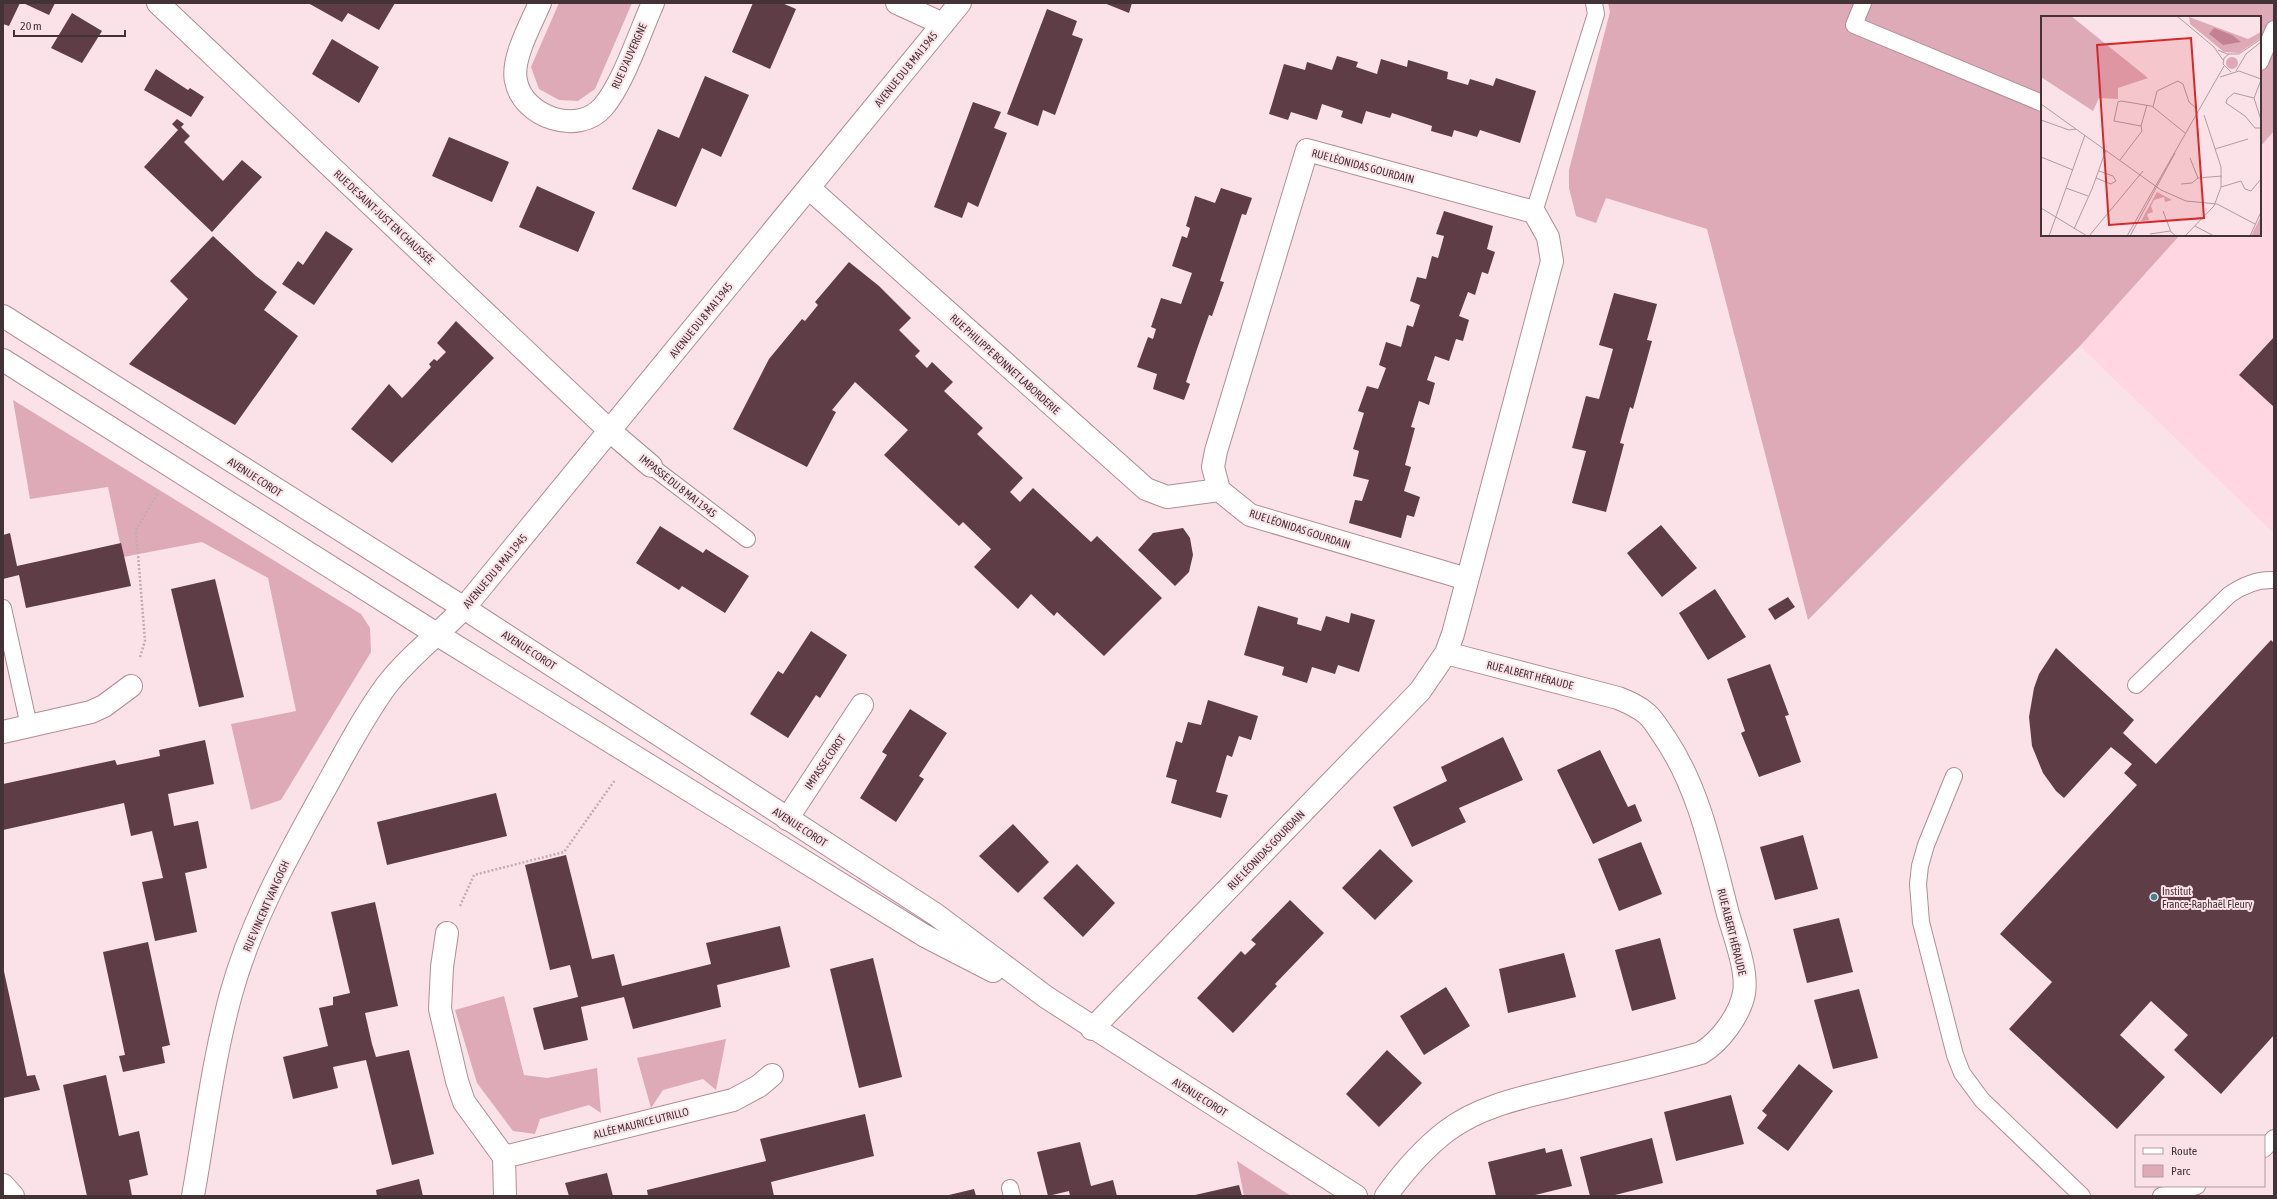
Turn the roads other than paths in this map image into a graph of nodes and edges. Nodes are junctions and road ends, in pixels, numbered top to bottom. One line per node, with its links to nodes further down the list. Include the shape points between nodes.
1 (158, 3): 16 (street, RUE DE SAINT-JUST EN CHAUSSÉE)
2 (540, 3): 3 (street, RUE D'AUVERGNE, via 516,62 516,80 522,95 533,109 550,118 570,121 587,119 602,108 614,91)
3 (653, 3)
4 (897, 3): 8 (street)
5 (960, 3): 8 (street, AVENUE DU 8 MAI 1945)
6 (1594, 3): 13 (lane, via 1596,14)
7 (1863, 3): 11 (lane, via 1854,25)
8 (943, 24): 12 (street, AVENUE DU 8 MAI 1945)
9 (2274, 29): 10 (lane)
10 (2261, 60)
11 (2041, 103)
12 (809, 188): 16 (street, AVENUE DU 8 MAI 1945); 18 (street, RUE PHILIPPE BONNET LABORDERIE, via 1146,489 1167,497)
13 (1534, 212): 18 (street, RUE LÉONIDAS GOURDAIN, via 1307,150 1216,451 1213,468); 20 (street, RUE LÉONIDAS GOURDAIN, via 1548,237 1552,261)
14 (3, 316): 23 (street, AVENUE COROT)
15 (3, 360): 24 (street, AVENUE COROT)
16 (610, 431): 17 (street, IMPASSE DU 8 MAI 1945); 23 (street, AVENUE DU 8 MAI 1945)
17 (651, 466): 19 (lane, IMPASSE DU 8 MAI 1945)
18 (1219, 490): 20 (street, RUE LÉONIDAS GOURDAIN, via 1250,515)
19 (747, 539)
20 (1467, 579): 25 (street, RUE LÉONIDAS GOURDAIN)
21 (2274, 580): 26 (lane, via 2253,582 2241,586 2229,595)
22 (3, 608): 29 (lane)
23 (464, 608): 24 (street, AVENUE DU 8 MAI 1945); 32 (street, AVENUE COROT)
24 (438, 634): 34 (street, AVENUE COROT, via 925,936); 43 (street, RUE VINCENT VAN GOGH, via 386,686 337,768 261,910 228,1007 214,1070)
25 (1446, 653): 35 (street, RUE LÉONIDAS GOURDAIN, via 1420,692); 46 (street, RUE ALBERT HÉRAUDE, via 1618,698 1647,714 1678,758 1699,809 1742,965 1744,993 1729,1026 1711,1048 1701,1053 1515,1099 1476,1114 1449,1129 1432,1143)
26 (2136, 685)
27 (131, 686): 29 (street, via 104,706 91,712)
28 (862, 705): 32 (street, IMPASSE COROT)
29 (29, 726): 30 (street)
30 (3, 732)
31 (1954, 776): 47 (lane, via 1926,845 1920,866 1918,901 1955,1055 1962,1073 1975,1092)
32 (787, 819): 34 (street, AVENUE COROT, via 935,914)
33 (447, 933): 39 (street, via 440,1009 457,1081 470,1112)
34 (1046, 998): 35 (street, AVENUE COROT)
35 (1092, 1029): 45 (street, AVENUE COROT)
36 (772, 1075): 39 (street, ALLÉE MAURICE UTRILLO, via 733,1100)
37 (2274, 1138): 38 (lane)
38 (2265, 1148)
39 (504, 1157): 44 (street)
40 (3, 1185): 42 (street)
41 (2193, 1187): 48 (lane)
42 (13, 1196)
43 (194, 1196)
44 (505, 1196)
45 (1356, 1196)
46 (1386, 1196)
47 (2082, 1196)
48 (2161, 1196)

